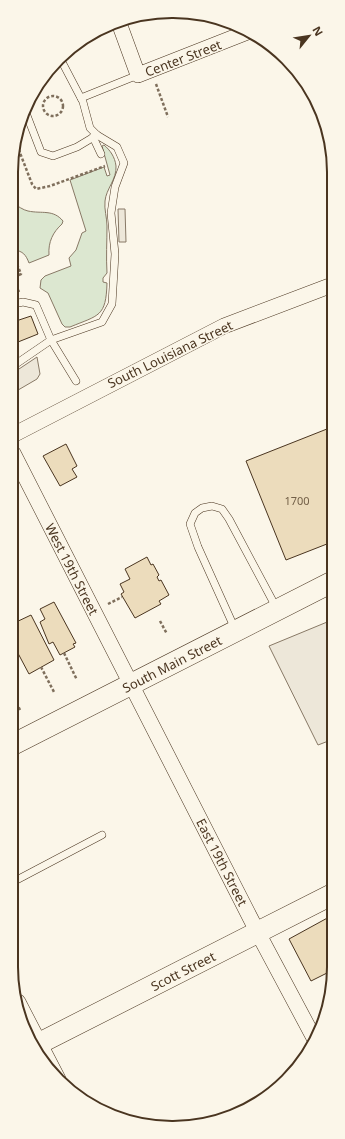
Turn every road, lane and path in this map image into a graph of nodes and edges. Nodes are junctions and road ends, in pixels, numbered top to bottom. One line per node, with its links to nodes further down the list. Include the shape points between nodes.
1 (121, 27): 4 (street)
2 (242, 34): 4 (street, Center Street)
3 (63, 63): 6 (lane)
4 (145, 73): 6 (lane); 7 (path)
5 (52, 96): 5 (path, via 61,100 64,106 56,117 48,116 42,108 44,101)
6 (81, 98): 9 (lane)
7 (168, 117)
8 (28, 118): 9 (lane, via 41,152 53,156 77,147)
9 (94, 136): 11 (lane); 17 (lane, via 117,147 124,163 115,187 111,213 115,254 112,304 102,322)
10 (19, 152): 12 (path, via 36,189 105,164)
11 (101, 154)
12 (107, 170)
13 (18, 267): 14 (path, via 21,274)
14 (18, 275)
15 (327, 287): 20 (street, South Louisiana Street, via 224,326)
16 (18, 303): 17 (lane, via 36,305)
17 (51, 340): 18 (lane); 19 (lane)
18 (18, 363)
19 (76, 381)
20 (18, 432)
21 (18, 463): 32 (street, West 19th Street)
22 (327, 584): 25 (main road, South Main Street)
23 (122, 597): 24 (path)
24 (108, 604)
25 (277, 609): 27 (main road, South Main Street); 27 (lane, via 222,509 212,506 202,508 195,513 190,524)
26 (160, 621): 28 (path)
27 (236, 630): 32 (main road, South Main Street)
28 (167, 634)
29 (64, 653): 31 (path)
30 (41, 667): 33 (path)
31 (77, 680)
32 (131, 685): 36 (main road, South Main Street); 40 (street, East 19th Street)
33 (54, 692)
34 (18, 706): 35 (path)
35 (20, 710)
36 (18, 742)
37 (102, 835): 38 (lane)
38 (18, 879)
39 (327, 897): 40 (main road, Scott Street)
40 (258, 933): 41 (street, East 19th Street); 42 (main road, Scott Street)
41 (312, 1034)
42 (39, 1044)

